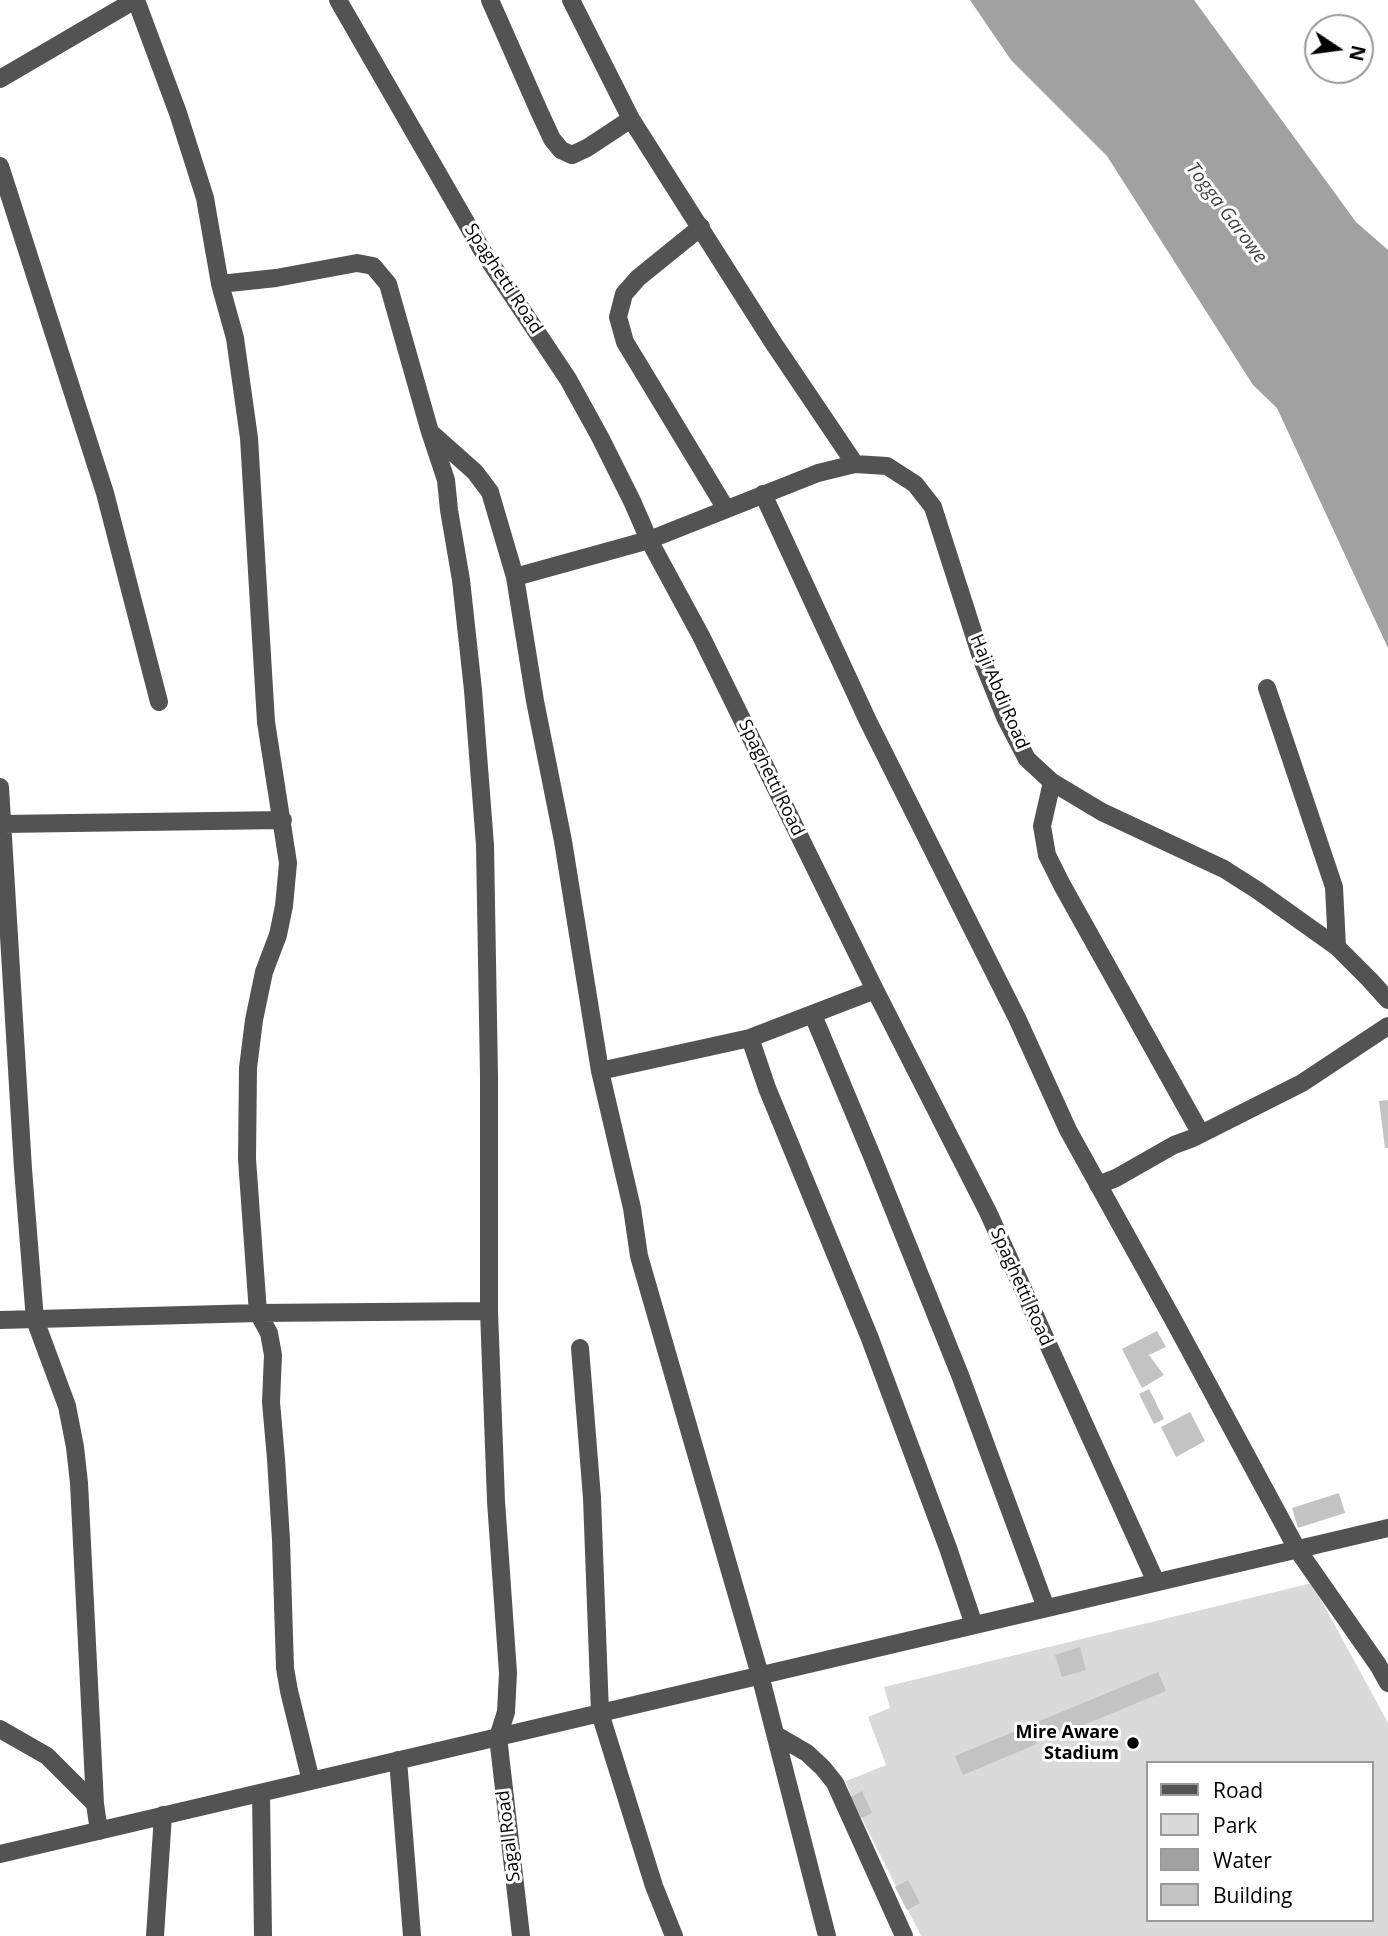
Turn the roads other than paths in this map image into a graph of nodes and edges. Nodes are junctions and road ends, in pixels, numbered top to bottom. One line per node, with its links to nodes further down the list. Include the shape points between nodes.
1 (136, 0): 5 (street); 9 (street, via 205,198)
2 (338, 0): 14 (street, Spaghetti Road, via 482,250 568,379)
3 (490, 0): 6 (street, via 538,111 561,150 572,155)
4 (571, 0): 6 (street)
5 (0, 79)
6 (631, 119): 8 (street)
7 (0, 166): 17 (street, via 105,493)
8 (701, 227): 11 (street); 13 (street, via 638,278 624,294 618,317 625,342)
9 (220, 284): 10 (street, via 357,263 373,266 388,284); 20 (street, via 244,395 266,722)
10 (430, 432): 15 (street, via 464,461 490,492); 31 (street, via 446,480 461,580 485,845)
11 (855, 464): 12 (street, Haji Abdi Road); 18 (street, Haji Abdi Road, via 887,466 915,484 933,507 1005,717 1027,759)
12 (763, 494): 13 (street, Haji Abdi Road); 30 (street, via 868,722)
13 (726, 509): 14 (street, Haji Abdi Road)
14 (649, 540): 15 (street, Haji Abdi Road); 23 (street, Spaghetti Road, via 702,636)
15 (515, 576): 28 (street)
16 (1267, 688): 22 (street, via 1334,887)
17 (159, 702)
18 (1052, 782): 22 (street, Haji Abdi Road, via 1102,812 1224,869); 29 (street, via 1042,826 1047,855)
19 (0, 787): 21 (street)
20 (283, 820): 21 (street); 32 (street, via 288,863 284,906 264,972 248,1068 247,1159)
21 (3, 824): 34 (street)
22 (1337, 947): 24 (street, Haji Abdi Road)
23 (875, 990): 25 (street); 38 (street, Spaghetti Road, via 988,1212)
24 (1388, 1000)
25 (813, 1015): 27 (street); 39 (street, via 960,1375)
26 (1388, 1026): 29 (street, via 1310,1078)
27 (750, 1038): 28 (street); 40 (street, via 883,1374)
28 (600, 1071): 41 (street, via 639,1256)
29 (1201, 1134): 30 (street)
30 (1098, 1185): 37 (street)
31 (489, 1311): 32 (street); 46 (street, via 508,1674 506,1712)
32 (258, 1313): 34 (street); 48 (street, via 269,1333 273,1355 271,1402 285,1668)
33 (0, 1320): 34 (street)
34 (35, 1320): 50 (street, via 67,1406 75,1447)
35 (580, 1348): 43 (street, via 592,1498)
36 (1388, 1528): 37 (street)
37 (1297, 1549): 38 (street); 42 (street)
38 (1156, 1582): 39 (street)
39 (1045, 1608): 40 (street)
40 (974, 1625): 41 (street)
41 (760, 1675): 43 (street); 45 (street)
42 (1388, 1683)
43 (600, 1713): 46 (street); 58 (street)
44 (0, 1728): 50 (street, via 47,1756)
45 (776, 1735): 59 (street); 60 (street, via 807,1753 835,1783)
46 (498, 1737): 47 (street); 57 (street, Sagal Road)
47 (398, 1760): 48 (street); 56 (street)
48 (311, 1781): 49 (street)
49 (261, 1793): 51 (street); 55 (street)
50 (94, 1804): 52 (street)
51 (163, 1815): 52 (street); 54 (street)
52 (99, 1830): 53 (street)
53 (0, 1854)
54 (155, 1936)
55 (263, 1936)
56 (412, 1936)
57 (521, 1936)
58 (674, 1936)
59 (827, 1936)
60 (904, 1936)

